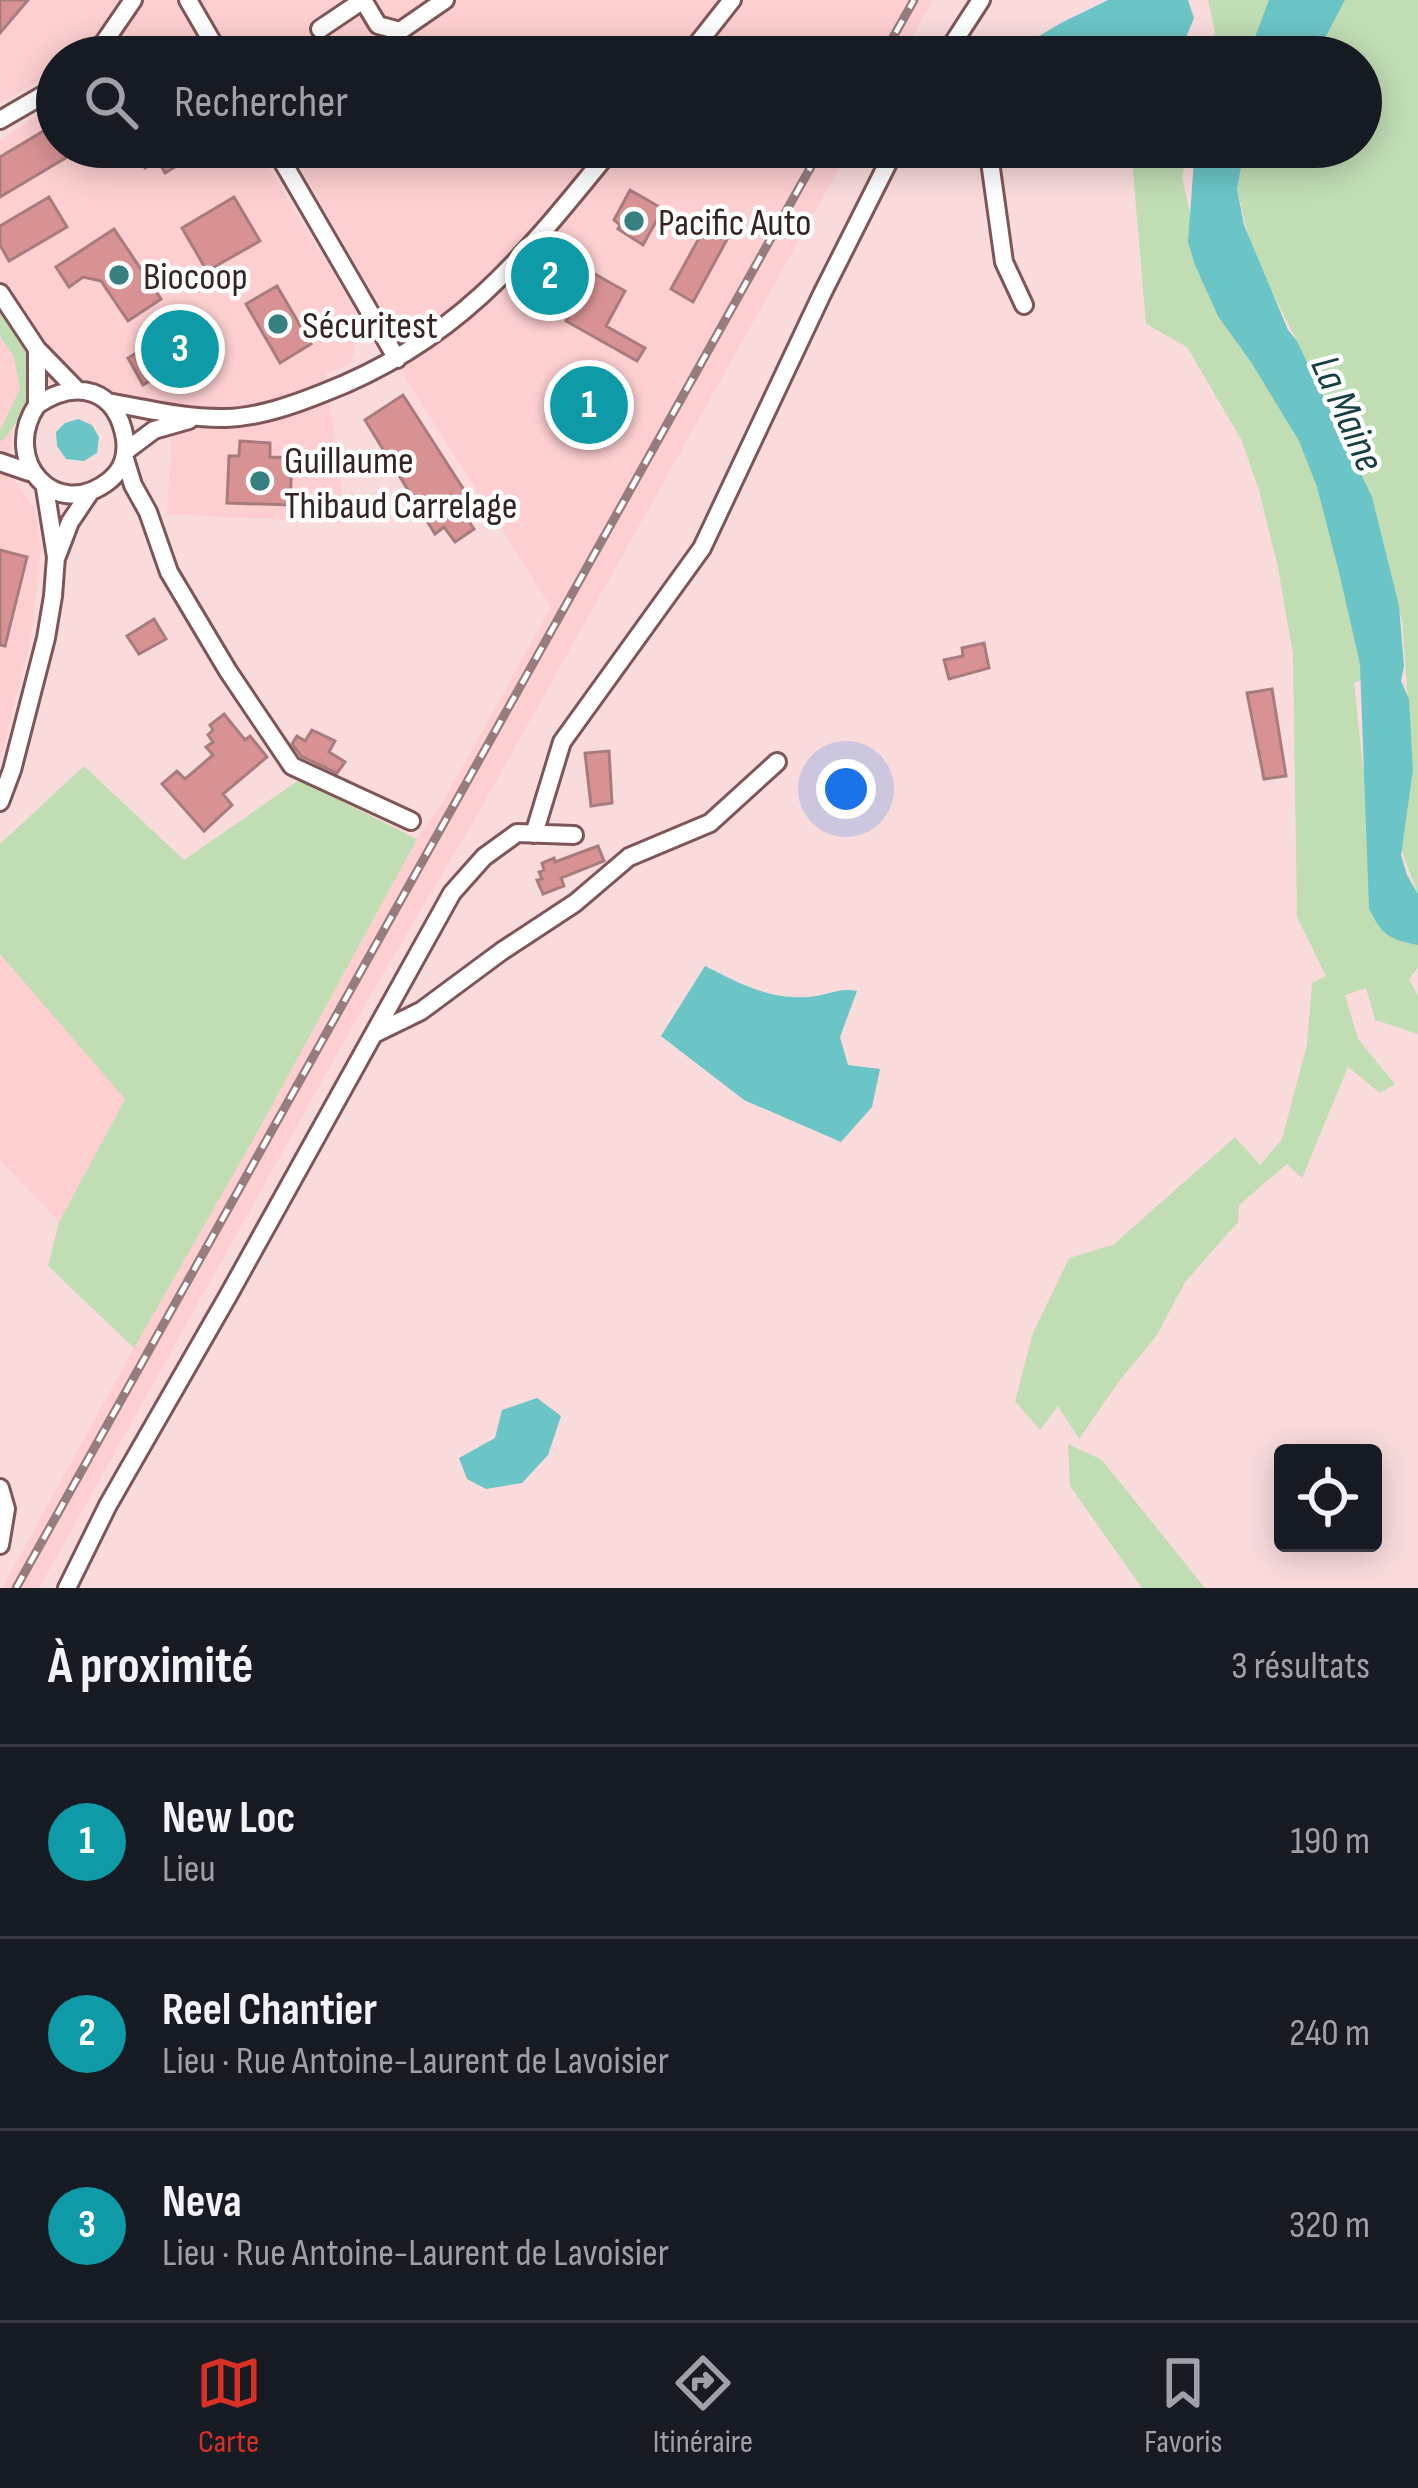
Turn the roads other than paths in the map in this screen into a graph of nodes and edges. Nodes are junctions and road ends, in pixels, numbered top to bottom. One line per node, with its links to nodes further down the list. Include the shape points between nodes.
1 (133, 0): 8 (street)
2 (188, 0): 9 (street)
3 (363, 0): 4 (street, via 378,26 400,31); 7 (street)
4 (445, 0)
5 (733, 0): 10 (street)
6 (981, 0): 11 (street)
7 (320, 29)
8 (108, 36)
9 (209, 36)
10 (704, 36)
11 (960, 36)
12 (36, 99): 13 (street)
13 (0, 120)
14 (286, 168): 21 (street)
15 (596, 168): 21 (street, via 493,287)
16 (885, 168): 38 (street, via 702,548 562,742)
17 (991, 168): 19 (street, via 1004,262)
18 (0, 293): 20 (street)
19 (1024, 305)
20 (37, 350): 22 (street); 24 (street)
21 (397, 358): 25 (street, via 300,402)
22 (76, 389): 23 (street); 24 (street)
23 (108, 402): 25 (street); 28 (street, via 121,419)
24 (37, 405): 26 (street)
25 (200, 417): 28 (street, via 154,430)
26 (20, 440): 27 (street); 30 (street)
27 (0, 449)
28 (126, 455): 32 (street, via 117,475); 33 (street)
29 (0, 462): 30 (street)
30 (28, 472): 31 (street)
31 (45, 488): 32 (street, via 66,496); 34 (street)
32 (95, 491): 33 (street, via 125,496); 34 (street)
33 (148, 512): 37 (street, via 169,572 292,766)
34 (56, 557): 36 (street, via 46,638)
35 (777, 761): 40 (street, via 710,823 629,857 421,1012)
36 (0, 802)
37 (411, 821)
38 (534, 834): 39 (street); 40 (street, via 517,833 484,856 452,893)
39 (574, 835)
40 (376, 1033): 43 (street)
41 (0, 1488): 42 (street)
42 (0, 1544)
43 (67, 1588)

